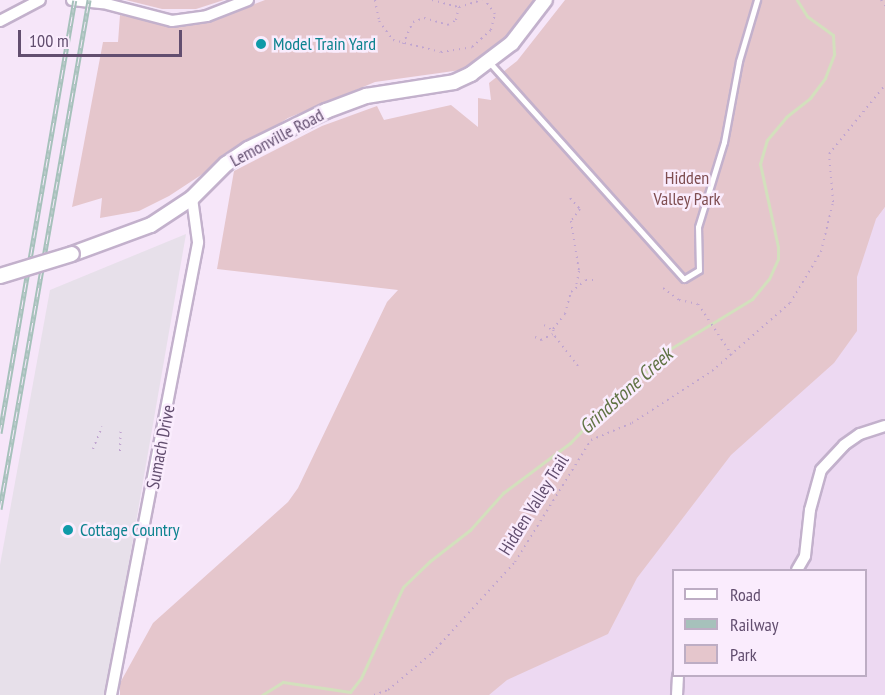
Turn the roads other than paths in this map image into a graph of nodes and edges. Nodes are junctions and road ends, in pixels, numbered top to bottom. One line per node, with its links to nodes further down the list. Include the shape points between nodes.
1 (40, 0): 6 (street)
2 (72, 0): 3 (street, via 103,3 172,21 207,16)
3 (248, 0)
4 (545, 0): 7 (street, Lemonville Road, via 512,43)
5 (757, 0): 7 (lane, via 739,60 724,142 698,227 699,270 684,279)
6 (0, 21)
7 (490, 63): 8 (street, Lemonville Road, via 454,82 366,96 326,111 248,149 226,164)
8 (192, 198): 9 (street, Lemonville Road, bridge, via 151,225); 13 (street, Sumach Drive, via 198,242)
9 (0, 276)
10 (885, 426): 11 (street, via 860,434 821,470 810,510 805,556)
11 (798, 569)
12 (678, 677): 14 (street)
13 (111, 695)
14 (677, 695)

